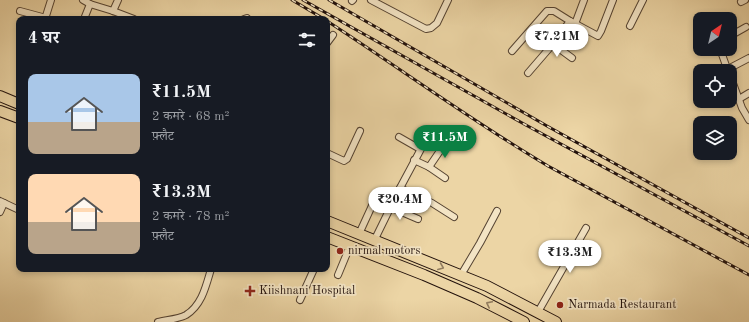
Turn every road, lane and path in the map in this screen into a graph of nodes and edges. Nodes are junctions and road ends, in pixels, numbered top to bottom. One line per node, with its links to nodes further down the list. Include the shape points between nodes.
1 (51, 0): 13 (street)
2 (83, 0): 9 (street)
3 (118, 0): 11 (street)
4 (371, 0): 5 (street, via 426,29 437,23)
5 (448, 0)
6 (584, 0): 16 (street)
7 (613, 0): 16 (street, via 598,36)
8 (643, 0): 17 (street)
9 (90, 4): 11 (street); 14 (street)
10 (20, 11): 12 (street)
11 (113, 11): 15 (street)
12 (39, 16)
13 (47, 16)
14 (85, 16)
15 (126, 16)
16 (573, 22): 22 (street); 23 (street, via 554,11 547,11)
17 (630, 26)
18 (746, 27): 19 (street)
19 (737, 32)
20 (333, 35): 21 (street)
21 (330, 39)
22 (553, 44): 24 (street); 27 (street)
23 (512, 51)
24 (572, 58)
25 (749, 58): 26 (street)
26 (737, 65)
27 (528, 73)
28 (749, 93): 31 (street)
29 (737, 94): 31 (street)
30 (0, 96): 32 (main road)
31 (739, 99): 35 (street)
32 (16, 103)
33 (0, 111): 34 (main road)
34 (16, 117)
35 (749, 120)
36 (360, 131): 41 (street, via 347,160)
37 (429, 134): 40 (street)
38 (399, 137): 40 (street)
39 (446, 142): 43 (street)
40 (420, 149): 42 (street)
41 (330, 154)
42 (414, 160): 43 (street); 45 (street)
43 (429, 167): 44 (street)
44 (445, 178)
45 (400, 188): 48 (street); 52 (street)
46 (376, 197): 56 (street)
47 (2, 202): 49 (street); 51 (street)
48 (390, 207): 53 (street); 58 (street)
49 (16, 209)
50 (497, 211): 63 (street)
51 (0, 212)
52 (454, 217)
53 (418, 220)
54 (330, 222): 56 (main road)
55 (586, 228): 65 (street)
56 (359, 234): 58 (main road)
57 (330, 240): 59 (main road)
58 (374, 241): 63 (main road, one-way to 63)
59 (350, 246): 62 (street); 67 (main road, one-way to 59, via 477,298)
60 (210, 272): 66 (street, via 205,292 192,310 185,315)
61 (313, 272): 64 (street)
62 (338, 275)
63 (461, 275): 65 (main road)
64 (300, 300)
65 (538, 312): 68 (main road)
66 (158, 322)
67 (524, 322)
68 (556, 322)

